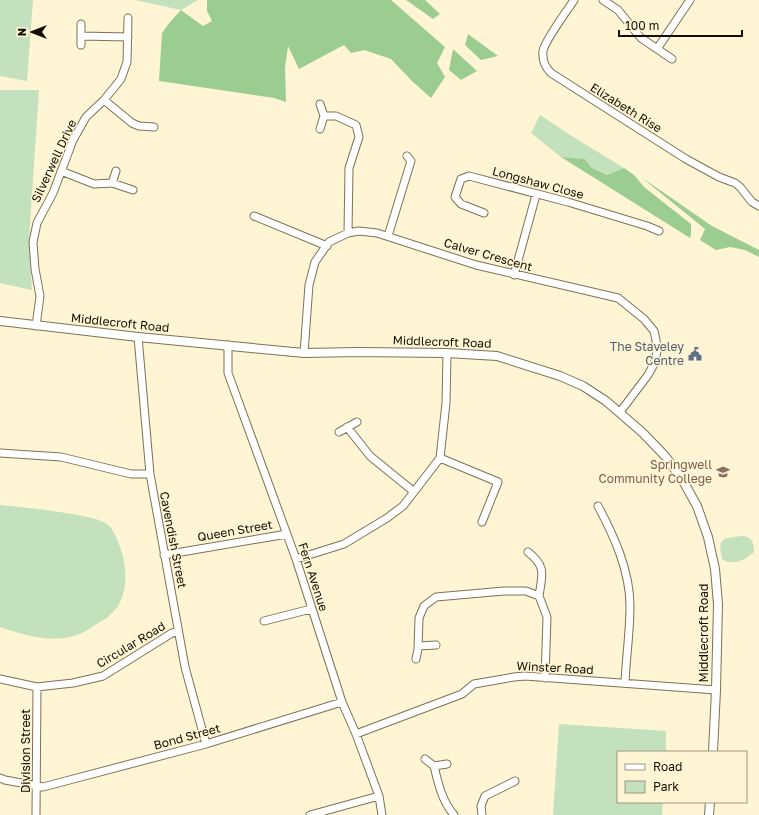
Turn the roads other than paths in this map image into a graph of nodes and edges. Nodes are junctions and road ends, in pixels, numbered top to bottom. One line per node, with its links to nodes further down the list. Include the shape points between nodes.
1 (574, 0): 22 (street, Elizabeth Rise, via 543,50 546,68 686,159 735,183)
2 (603, 0): 9 (street, via 618,10 641,38)
3 (690, 0): 9 (street)
4 (128, 18): 7 (street, Silverwell Drive)
5 (81, 24): 6 (street)
6 (82, 36): 7 (street); 8 (street)
7 (128, 37): 11 (street, Silverwell Drive, via 127,62 121,79)
8 (82, 45)
9 (657, 49): 10 (street)
10 (672, 59)
11 (104, 100): 14 (street, via 132,123); 17 (street, Silverwell Drive, via 86,117 73,140)
12 (320, 104): 13 (street)
13 (324, 116): 15 (street); 26 (street, via 336,116 356,125 358,137 349,168)
14 (154, 127)
15 (320, 129)
16 (407, 156): 27 (street, via 411,162)
17 (61, 171): 19 (street, via 94,184); 31 (street, Silverwell Drive, via 37,223 32,242 40,296)
18 (116, 171): 19 (street)
19 (112, 183): 20 (street)
20 (132, 190)
21 (536, 195): 23 (street, Longshaw Close, via 469,176 461,179 455,197 461,204); 25 (street, Longshaw Close, via 568,202); 29 (street)
22 (759, 206)
23 (484, 213)
24 (254, 216): 28 (street)
25 (659, 231)
26 (348, 233): 27 (street, Calver Crescent, via 359,231); 28 (street, Calver Crescent, via 329,242)
27 (388, 236): 29 (street, Calver Crescent, via 476,265)
28 (327, 246): 35 (street, Calver Crescent, via 315,262 309,285)
29 (514, 274): 36 (street, Calver Crescent, via 618,298 644,319 654,331 657,352 654,364)
30 (0, 321): 31 (street, Middlecroft Road)
31 (36, 326): 32 (street, Middlecroft Road)
32 (138, 337): 33 (street, Middlecroft Road); 42 (street, Cavendish Street)
33 (228, 345): 35 (street, Middlecroft Road); 46 (street, Fern Avenue, via 228,373)
34 (447, 352): 35 (street, Middlecroft Road); 36 (street, Middlecroft Road, via 497,356 560,376 583,386); 41 (street, via 446,403)
35 (304, 353)
36 (620, 412): 61 (street, Middlecroft Road, via 665,456 682,480 697,506 708,537 715,569 718,604)
37 (357, 422): 38 (street)
38 (347, 427): 39 (street); 43 (street, via 370,456)
39 (339, 432)
40 (0, 453): 42 (street, via 62,457 131,474)
41 (440, 458): 43 (street); 45 (street, via 498,482)
42 (150, 474): 48 (street, Cavendish Street)
43 (413, 491): 49 (street, via 403,506 344,544)
44 (598, 506): 59 (street, via 623,563 627,583 630,605)
45 (482, 522)
46 (287, 534): 48 (street, Queen Street); 49 (street, Fern Avenue)
47 (528, 552): 50 (street, via 541,567)
48 (164, 555): 53 (street, Cavendish Street)
49 (296, 559): 51 (street, Fern Avenue)
50 (539, 596): 55 (street, via 526,592 504,591 436,597 424,606 419,618); 57 (street, via 548,617)
51 (311, 609): 52 (street); 62 (street, Fern Avenue)
52 (264, 621)
53 (178, 632): 60 (street, Circular Road, via 172,633 103,676); 64 (street, Cavendish Street)
54 (436, 645): 55 (street)
55 (418, 646): 56 (street)
56 (416, 659)
57 (545, 678): 59 (street, Winster Road); 63 (street, Winster Road, via 525,676 474,684 462,694)
58 (0, 679): 60 (street, Circular Road)
59 (624, 683): 61 (street, Winster Road)
60 (38, 687): 71 (street, Division Street)
61 (716, 690): 65 (street, Middlecroft Road)
62 (342, 702): 63 (street, Fern Avenue); 64 (street, Bond Street)
63 (356, 734): 72 (street, Fern Avenue)
64 (206, 744): 71 (street, Bond Street, via 42,786)
65 (713, 751)
66 (425, 759): 68 (street)
67 (447, 764): 68 (street)
68 (434, 766): 77 (street, via 439,788)
69 (0, 778): 71 (street, Bond Street)
70 (515, 781): 78 (street, via 485,796 481,806)
71 (37, 785): 74 (street, Division Street)
72 (379, 796): 75 (street); 76 (street, Fern Avenue)
73 (710, 803): 79 (street)
74 (36, 815)
75 (310, 815)
76 (382, 815)
77 (454, 815)
78 (482, 815)
79 (709, 815)

